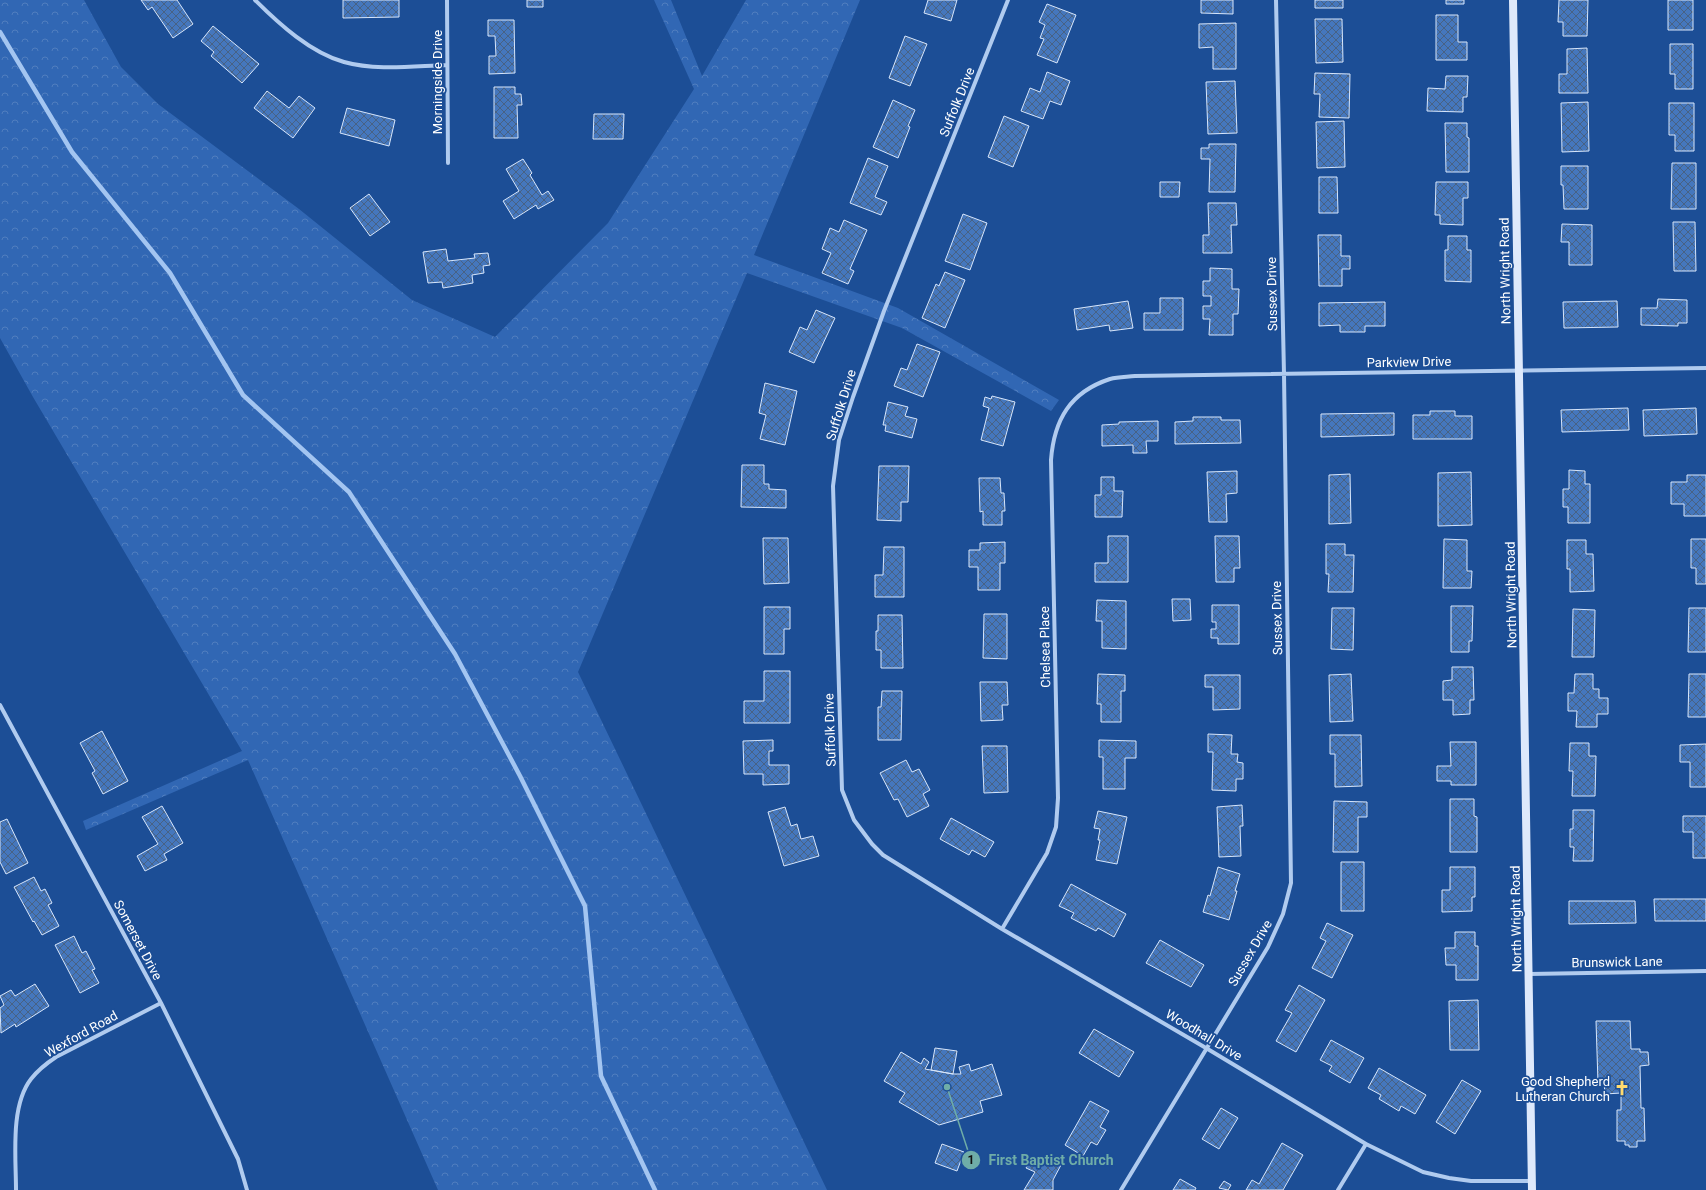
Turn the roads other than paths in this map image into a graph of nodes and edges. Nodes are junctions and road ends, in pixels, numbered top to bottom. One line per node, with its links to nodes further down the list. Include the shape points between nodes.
1 (255, 0): 6 (street, via 312,48 344,62 374,66)
2 (447, 0): 6 (street, Morningside Drive)
3 (1008, 0): 13 (street, Suffolk Drive, via 884,311 839,440 833,486 842,790 854,820)
4 (1276, 0): 10 (street, Sussex Drive)
5 (1513, 0): 9 (main road, North Wright Road)
6 (447, 65): 7 (street, Morningside Drive)
7 (448, 163)
8 (1706, 368): 9 (street, Parkview Drive)
9 (1519, 371): 10 (street, Parkview Drive); 16 (main road, North Wright Road)
10 (1284, 374): 11 (street, Parkview Drive, via 1135,376); 18 (street, Sussex Drive, via 1291,883 1277,930)
11 (1112, 379): 14 (street, Chelsea Place, via 1093,386 1077,396 1058,424 1053,441 1051,460 1058,798 1056,827 1048,853)
12 (0, 705): 17 (street, Somerset Drive)
13 (883, 855): 14 (street, Woodhall Drive)
14 (1002, 929): 18 (street, Woodhall Drive)
15 (1706, 971): 16 (street, Brunswick Lane)
16 (1529, 974): 20 (main road, North Wright Road)
17 (161, 1003): 21 (street, Wexford Road, via 56,1057 40,1068 31,1079 23,1091 18,1106); 22 (street, Somerset Drive, via 238,1159)
18 (1206, 1048): 19 (street, Woodhall Drive); 23 (street, Sussex Drive)
19 (1366, 1144): 20 (street, Woodhall Drive, via 1424,1172 1449,1178 1471,1181); 24 (street)
20 (1532, 1181): 25 (main road, North Wright Road)
21 (16, 1190)
22 (247, 1190)
23 (1121, 1190)
24 (1338, 1190)
25 (1532, 1190)

